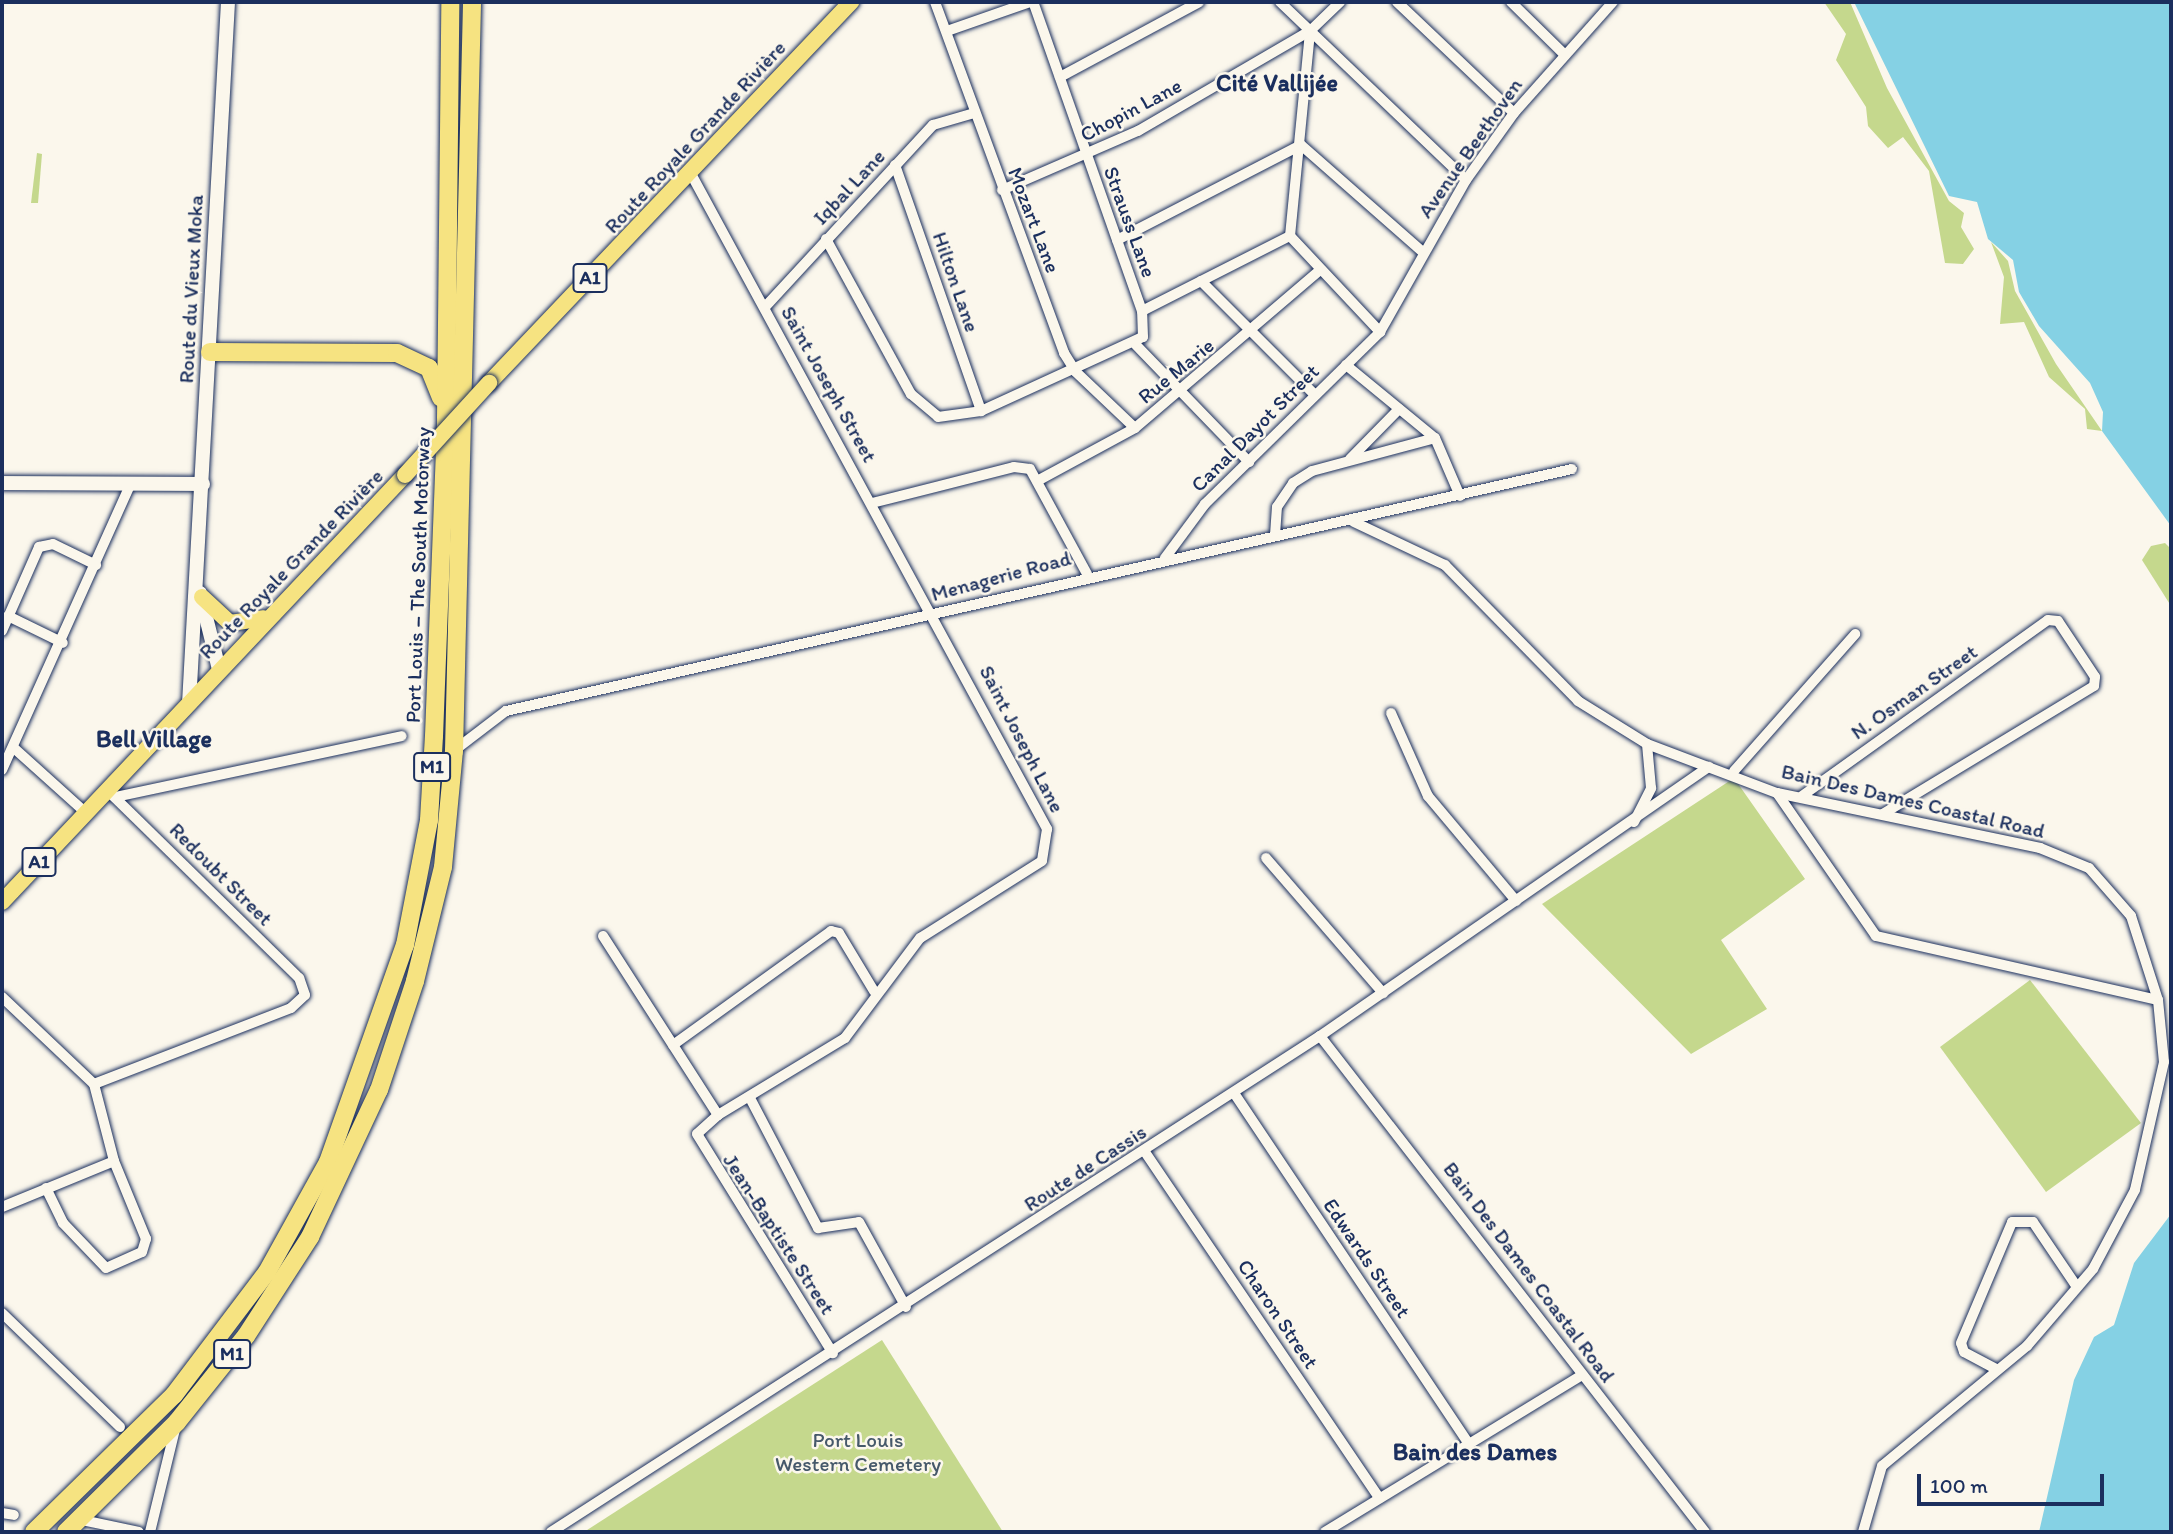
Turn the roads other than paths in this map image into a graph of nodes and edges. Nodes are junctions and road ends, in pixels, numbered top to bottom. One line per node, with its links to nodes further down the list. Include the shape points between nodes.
1 (228, 2): 36 (main road, Route du Vieux Moka)
2 (450, 2): 43 (highway, Port Louis – The South Motorway / M1)
3 (472, 2): 74 (highway, Port Louis – The South Motorway / M1)
4 (851, 2): 22 (main road, Route Royale Grande Rivière / A1)
5 (935, 2): 13 (street, Mozart Lane)
6 (1032, 2): 13 (street); 16 (street, Strauss Lane)
7 (1199, 2): 16 (street)
8 (1280, 2): 14 (street)
9 (1340, 2): 14 (street, Chopin Lane)
10 (1397, 2): 18 (street)
11 (1511, 2): 15 (street)
12 (1613, 2): 15 (street, Avenue Beethoven)
13 (947, 31): 17 (street, Mozart Lane)
14 (1310, 31): 19 (street); 20 (street, Chopin Lane); 23 (street)
15 (1564, 54): 18 (street, Avenue Beethoven)
16 (1060, 77): 20 (street, Strauss Lane)
17 (974, 113): 21 (street, Iqbal Lane, via 933,125); 24 (street, Mozart Lane)
18 (1514, 113): 23 (street, Avenue Beethoven)
19 (1301, 145): 25 (street); 27 (street); 28 (street)
20 (1086, 157): 24 (street, Chopin Lane); 27 (street, Strauss Lane)
21 (895, 165): 26 (street, Iqbal Lane); 42 (street, Hilton Lane)
22 (690, 172): 31 (street, Saint Joseph Street); 63 (main road, Route Royale Grande Rivière / A1, bridge)
23 (1466, 180): 28 (street, Avenue Beethoven)
24 (1002, 190): 38 (street, Mozart Lane)
25 (1290, 236): 29 (street); 30 (street)
26 (826, 239): 31 (street, Iqbal Lane); 42 (street, via 911,394 938,416)
27 (1116, 240): 32 (street, Strauss Lane)
28 (1423, 252): 34 (street, Avenue Beethoven)
29 (1320, 270): 33 (street, Rue Marie); 34 (street)
30 (1201, 281): 32 (street); 33 (street)
31 (765, 307): 54 (street, Saint Joseph Street)
32 (1142, 311): 35 (street, Strauss Lane)
33 (1252, 332): 39 (street, Rue Marie); 40 (street)
34 (1380, 332): 37 (street, Canal Dayot Street)
35 (1139, 341): 38 (street); 39 (street)
36 (210, 352): 43 (highway, via 415,358 437,382); 52 (main road, Route du Vieux Moka)
37 (1346, 365): 40 (street, Canal Dayot Street); 41 (street)
38 (1076, 372): 42 (street); 44 (street, Mozart Lane)
39 (1182, 393): 44 (street, Rue Marie); 46 (street)
40 (1315, 396): 46 (street, Canal Dayot Street)
41 (1399, 409): 45 (street); 47 (street)
42 (981, 411)
43 (446, 418): 116 (highway, Port Louis – The South Motorway / M1, via 429,820 405,945 361,1074 300,1217 223,1335 99,1474)
44 (1135, 428): 49 (street, Rue Marie)
45 (1435, 438): 47 (street); 53 (street)
46 (1249, 461): 57 (street, Canal Dayot Street)
47 (1348, 461): 56 (street, via 1293,483 1273,516)
48 (1572, 469): 53 (street, Menagerie Road)
49 (1039, 480): 54 (street, via 1030,469 1014,467); 59 (street)
50 (2, 483): 51 (main road)
51 (131, 484): 52 (main road); 58 (street)
52 (202, 484): 60 (main road, Route du Vieux Moka)
53 (1460, 496): 55 (street, Menagerie Road)
54 (872, 503): 62 (street, Saint Joseph Street)
55 (1354, 522): 56 (street, Menagerie Road); 72 (street, Bain Des Dames Coastal Road, via 1445,565 1578,701)
56 (1275, 536): 57 (street, Menagerie Road)
57 (1165, 558): 59 (street, Menagerie Road)
58 (96, 565): 64 (street, via 53,544 39,547); 67 (street)
59 (1087, 574): 62 (street, Menagerie Road)
60 (195, 579): 61 (main road, Route du Vieux Moka); 69 (main road, Route du Vieux Moka)
61 (202, 597): 63 (main road, via 230,623); 68 (main road, Route du Vieux Moka)
62 (934, 614): 74 (street, Menagerie Road, via 506,711); 88 (street, Saint Joseph Lane, via 1042,819 1048,850 1042,861 920,938)
63 (269, 615): 68 (main road, Route Royale Grande Rivière / A1)
64 (8, 616): 65 (street); 67 (street)
65 (2, 631)
66 (1855, 634): 77 (street)
67 (63, 643): 73 (street)
68 (219, 670): 69 (main road, Route Royale Grande Rivière / A1)
69 (189, 704): 79 (main road, Route Royale Grande Rivière / A1)
70 (1391, 713): 85 (street, via 1428,796)
71 (402, 736): 79 (street)
72 (1647, 744): 75 (street, Bain Des Dames Coastal Road); 83 (street, via 1651,788)
73 (15, 749): 76 (street); 81 (street)
74 (454, 751): 109 (highway, Port Louis – The South Motorway / M1, via 443,867 379,1090 310,1237 246,1336)
75 (1709, 767): 77 (street, Bain Des Dames Coastal Road); 83 (street, Route de Cassis)
76 (2, 770)
77 (1734, 771): 78 (street, Bain Des Dames Coastal Road)
78 (1777, 793): 80 (street, Bain Des Dames Coastal Road); 91 (street, via 1876,936)
79 (112, 794): 81 (main road, A1); 94 (street, Redoubt Street, via 304,986 305,995 291,1008)
80 (1802, 796): 82 (street, Bain Des Dames Coastal Road); 82 (street, N. Osman Street, via 2048,620 2058,621 2095,677 2089,690)
81 (85, 812): 86 (main road, A1)
82 (1883, 814): 91 (street, Bain Des Dames Coastal Road, via 2040,848 2089,867 2131,916)
83 (1632, 824): 85 (street, Route de Cassis)
84 (1266, 858): 89 (street)
85 (1517, 901): 89 (street, Route de Cassis)
86 (2, 902)
87 (603, 936): 93 (street)
88 (874, 991): 93 (street, via 839,933 831,931); 96 (street, Saint Joseph Lane, via 845,1038)
89 (1383, 993): 92 (street, Route de Cassis)
90 (2, 997): 94 (street)
91 (2158, 1000): 103 (street, Bain Des Dames Coastal Road, via 2164,1062 2143,1164 2135,1190)
92 (1320, 1036): 95 (street, Route de Cassis); 108 (street, Bain Des Dames Coastal Road)
93 (673, 1045): 97 (street)
94 (94, 1084): 100 (street)
95 (1234, 1093): 99 (street, Route de Cassis); 111 (street, Edwards Street)
96 (750, 1097): 97 (street, Saint Joseph Lane); 104 (street, via 818,1228 859,1222)
97 (718, 1115): 98 (street, Saint Joseph Lane)
98 (697, 1134): 106 (street, Jean-Baptiste Street)
99 (1145, 1152): 104 (street, Route de Cassis); 112 (street, Charon Street)
100 (114, 1161): 101 (street); 101 (street, via 146,1239 142,1252 106,1268 63,1223)
101 (46, 1188): 102 (street)
102 (2, 1208)
103 (2077, 1287): 107 (street, Bain Des Dames Coastal Road, via 2027,1346); 107 (street, via 2033,1222 2012,1222 1961,1343 1964,1352)
104 (906, 1307): 106 (street, Route de Cassis)
105 (2, 1313): 110 (street)
106 (833, 1353): 120 (street, Route de Cassis)
107 (1996, 1369): 123 (street, Bain Des Dames Coastal Road, via 1882,1466)
108 (1582, 1376): 111 (street); 122 (street, Bain Des Dames Coastal Road)
109 (177, 1423): 115 (highway, Port Louis – The South Motorway / M1); 119 (street)
110 (120, 1427)
111 (1469, 1444): 112 (street)
112 (1379, 1498): 121 (street)
113 (2, 1513): 114 (street)
114 (14, 1514)
115 (82, 1520): 117 (highway, Port Louis – The South Motorway / M1); 118 (street)
116 (34, 1532)
117 (66, 1532)
118 (139, 1532)
119 (150, 1532)
120 (551, 1532)
121 (1325, 1532)
122 (1705, 1532)
123 (1863, 1532)

